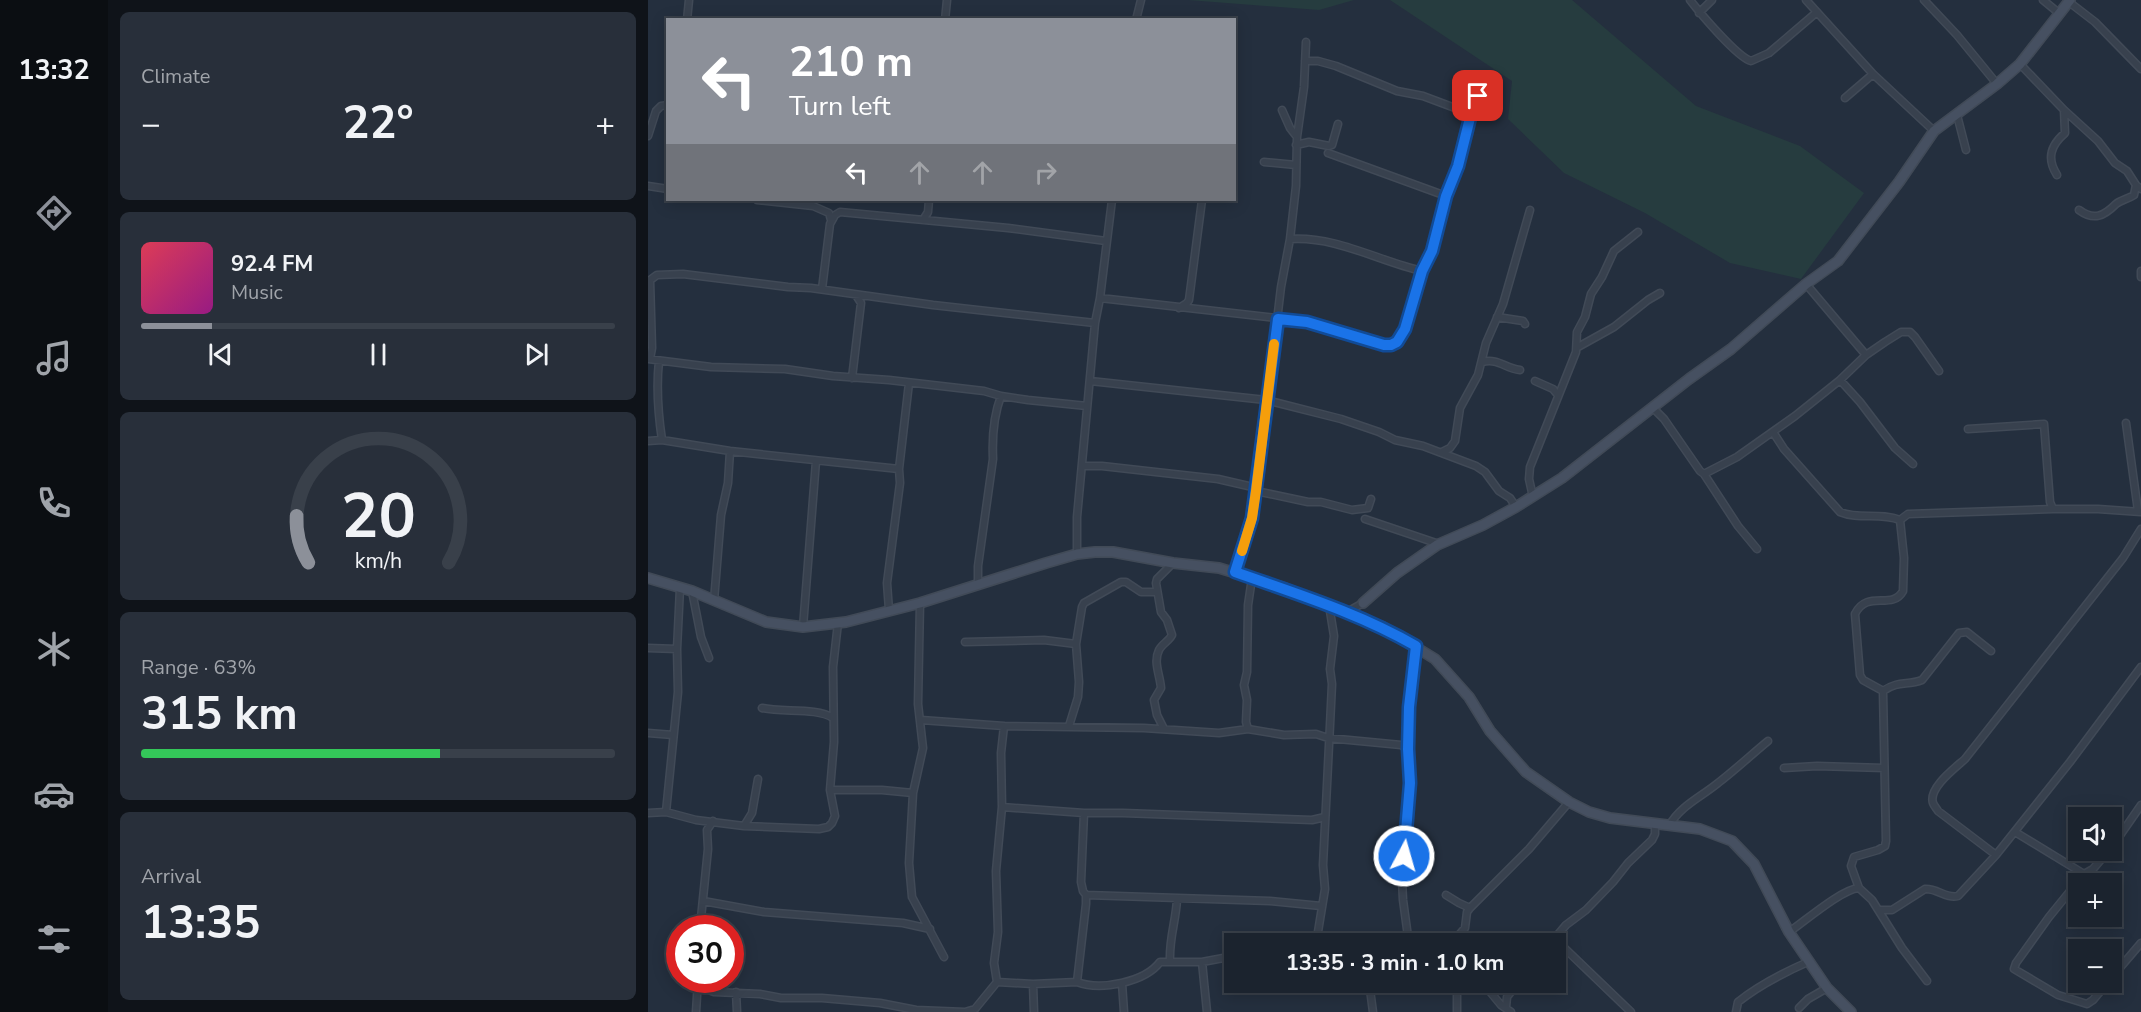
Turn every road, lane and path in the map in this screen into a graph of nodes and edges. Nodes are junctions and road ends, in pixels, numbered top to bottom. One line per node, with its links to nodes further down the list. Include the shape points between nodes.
1 (689, 0): 13 (street)
2 (947, 0): 14 (street)
3 (1141, 0): 15 (street)
4 (1690, 0): 11 (street)
5 (1712, 0): 11 (street)
6 (1806, 0): 10 (street)
7 (1924, 0): 21 (street)
8 (2043, 0): 12 (street)
9 (2069, 1): 12 (street); 19 (street)
10 (1817, 12): 11 (street, via 1769,53 1752,61); 20 (street)
11 (1699, 14)
12 (2060, 14): 18 (street)
13 (687, 18)
14 (945, 18)
15 (1136, 18)
16 (1306, 42): 17 (street)
17 (1305, 61): 27 (street, via 1336,66); 32 (street)
18 (2020, 64): 21 (street); 26 (street)
19 (2141, 69)
20 (1873, 74): 23 (street); 30 (street)
21 (1997, 84): 28 (street)
22 (1478, 96): 27 (street)
23 (1845, 98)
24 (666, 105): 31 (street, via 656,111)
25 (1282, 110): 32 (street)
26 (2064, 110): 38 (street, via 2065,132 2051,151 2052,168); 40 (street)
27 (1471, 114): 42 (street)
28 (1957, 115): 30 (street); 34 (street)
29 (1338, 124): 33 (street, via 1332,145)
30 (1934, 131): 57 (street, via 1838,261)
31 (648, 136)
32 (1297, 137): 33 (street)
33 (1296, 145): 37 (street)
34 (1966, 150)
35 (1328, 153): 42 (street)
36 (1264, 162): 37 (street)
37 (1296, 165): 52 (street)
38 (2057, 175)
39 (648, 186): 41 (street)
40 (2139, 187): 48 (street, via 2109,212 2087,216)
41 (666, 189)
42 (1446, 196): 54 (street, via 1432,251)
43 (766, 201): 49 (street, via 813,206 829,213)
44 (929, 201): 50 (street)
45 (1112, 201): 53 (street)
46 (1202, 201): 64 (street, via 1189,300)
47 (1530, 210): 65 (street)
48 (2079, 210)
49 (831, 220): 50 (street, via 840,212); 58 (street)
50 (923, 220): 53 (street)
51 (1638, 232): 69 (street, via 1614,251 1591,294 1577,332)
52 (1290, 239): 54 (street, via 1339,244); 66 (street)
53 (1106, 241): 62 (street)
54 (1422, 271): 66 (street, via 1405,329 1391,345 1307,322)
55 (2141, 271): 56 (street)
56 (2141, 277)
57 (1806, 284): 70 (street); 85 (street, via 1731,349)
58 (822, 289): 60 (street); 71 (street, via 683,274 652,277)
59 (1660, 293): 69 (street, via 1614,327)
60 (856, 295): 61 (street); 63 (street)
61 (867, 297): 63 (street); 67 (street)
62 (1100, 298): 64 (street); 67 (street)
63 (861, 303): 76 (street)
64 (1178, 308): 66 (street)
65 (1497, 317): 68 (street); 73 (street)
66 (1278, 319): 83 (street)
67 (1095, 323): 78 (street)
68 (1525, 324)
69 (1578, 347): 81 (street)
70 (1866, 355): 75 (street, via 1905,331 1910,332); 77 (street)
71 (649, 359): 72 (street)
72 (659, 361): 76 (street, via 785,369); 89 (street, via 657,405)
73 (1482, 362): 74 (street, via 1496,361); 91 (street, via 1460,408 1455,441)
74 (1520, 370)
75 (1939, 371)
76 (852, 378): 80 (street)
77 (1840, 380): 88 (street); 96 (street, via 1895,448)
78 (1090, 381): 83 (street); 84 (street)
79 (1535, 381): 81 (street)
80 (909, 383): 82 (street); 98 (street)
81 (1558, 395): 101 (street, via 1530,467)
82 (1001, 396): 84 (street); 116 (street, via 995,412)
83 (1266, 400): 93 (street, via 1341,419 1395,440); 100 (street)
84 (1087, 406): 97 (street)
85 (1652, 407): 99 (street); 101 (street)
86 (2126, 423): 105 (street)
87 (1968, 429): 104 (street, via 2044,424)
88 (1773, 432): 99 (street); 107 (street, via 1840,512 1852,517)
89 (662, 440): 90 (street); 92 (street)
90 (648, 441)
91 (1450, 448): 93 (street); 94 (street)
92 (730, 451): 95 (street); 120 (street)
93 (1442, 452): 94 (street)
94 (1451, 456): 103 (street, via 1485,472)
95 (816, 461): 98 (street); 128 (street)
96 (1913, 464)
97 (1082, 466): 100 (street, via 1207,477); 111 (street)
98 (899, 469): 124 (street, via 887,583)
99 (1704, 474): 110 (street)
100 (1256, 490): 102 (street, via 1352,510 1368,508); 113 (street, via 1252,518)
101 (1533, 497): 103 (street)
102 (1371, 499)
103 (1516, 507): 109 (street)
104 (2053, 509): 105 (street); 107 (street, via 1908,514)
105 (2139, 512)
106 (1365, 519): 109 (street)
107 (1900, 520): 137 (street, via 1903,591 1890,600 1869,600 1855,614 1860,675)
108 (2141, 529): 179 (street, via 2116,567 1933,794 1938,812)
109 (1439, 544): 122 (street)
110 (1757, 549)
111 (1077, 554): 112 (street, via 1113,552); 116 (street)
112 (1173, 563): 113 (street); 119 (street, via 1157,579)
113 (1235, 572): 115 (street)
114 (648, 578): 117 (street)
115 (1252, 578): 123 (street); 143 (street, via 1244,685)
116 (978, 586): 121 (street)
117 (680, 588): 118 (street); 133 (street)
118 (692, 591): 120 (street); 135 (street)
119 (1156, 592): 130 (street, via 1141,592 1121,582 1090,599 1082,607); 146 (street, via 1172,635 1158,651 1157,661 1161,688 1154,700)
120 (714, 600): 128 (street, via 766,622)
121 (920, 603): 124 (street); 142 (street)
122 (1363, 603): 125 (street); 126 (street)
123 (1329, 605): 125 (street); 151 (street, via 1334,636)
124 (889, 610): 127 (street)
125 (1347, 612): 126 (street)
126 (1361, 618): 131 (street)
127 (838, 623): 128 (street); 138 (street)
128 (803, 627)
129 (965, 642): 130 (street, via 1044,640)
130 (1076, 644): 145 (street, via 1078,697)
131 (1416, 646): 152 (street); 161 (street, via 1449,673 1490,731 1526,772)
132 (648, 648): 133 (street)
133 (677, 649): 150 (street)
134 (1991, 651): 137 (street, via 1965,631 1959,633 1922,680 1901,682)
135 (709, 658)
136 (2141, 667): 177 (street)
137 (1883, 691): 157 (street)
138 (834, 706): 140 (street); 141 (street)
139 (762, 708): 140 (street)
140 (826, 713): 141 (street)
141 (833, 718): 159 (street)
142 (921, 720): 144 (street); 160 (street, via 923,748)
143 (1246, 722): 147 (street); 148 (street)
144 (1004, 726): 145 (street); 163 (street)
145 (1069, 726): 146 (street)
146 (1164, 729): 148 (street)
147 (1248, 729): 148 (street); 151 (street)
148 (1238, 731)
149 (648, 733): 150 (street)
150 (673, 735): 164 (street)
151 (1328, 738): 154 (street); 168 (street)
152 (1408, 738): 154 (street); 155 (street)
153 (1768, 741): 174 (street, via 1682,810)
154 (1401, 744): 155 (street)
155 (1408, 749): 196 (street, via 1410,783 1402,880)
156 (1784, 768): 157 (street)
157 (1884, 768): 183 (street, via 1885,846 1854,857 1851,866)
158 (758, 779): 169 (street)
159 (830, 790): 160 (street); 175 (street, via 835,816 828,827)
160 (913, 793): 193 (street, via 910,888)
161 (1569, 802): 172 (street, via 1610,818); 190 (street)
162 (2141, 805): 167 (street)
163 (1002, 807): 166 (street); 208 (street, via 996,871)
164 (666, 812): 165 (street); 170 (street)
165 (648, 813)
166 (1084, 813): 168 (street, via 1312,820); 185 (street, via 1081,882)
167 (2139, 813): 178 (street)
168 (1325, 817): 189 (street, via 1325,889)
169 (750, 819): 173 (street); 175 (street)
170 (696, 820): 171 (street); 176 (street)
171 (713, 821): 173 (street); 176 (street)
172 (1655, 824): 174 (street); 198 (street, via 1652,840)
173 (744, 826): 175 (street)
174 (1669, 826): 194 (street, via 1700,829 1732,841 1754,864)
175 (753, 827)
176 (707, 830): 188 (street)
177 (2015, 832): 179 (street); 181 (street)
178 (2122, 834)
179 (1996, 855): 191 (street, via 1958,896 1925,889 1892,910)
180 (2100, 861): 182 (street)
181 (2082, 873)
182 (2086, 873)
183 (1858, 888): 191 (street); 194 (street, via 1837,898)
184 (2068, 894): 220 (street, via 2014,969 2058,995 2087,1004)
185 (1086, 895): 187 (street); 209 (street)
186 (1446, 896): 190 (street)
187 (1177, 899): 189 (street); 203 (street)
188 (703, 901): 192 (street); 193 (street, via 764,912 903,923)
189 (1321, 906): 195 (street)
190 (1470, 908): 197 (street)
191 (1879, 910): 207 (street)
192 (701, 915)
193 (930, 929): 201 (street)
194 (1790, 932): 204 (street)
195 (1317, 933)
196 (1407, 933)
197 (1461, 933)
198 (1560, 933)
199 (2141, 943): 206 (street)
200 (1566, 953): 231 (street)
201 (944, 957)
202 (1224, 958): 205 (street)
203 (1170, 961): 205 (street); 210 (street, via 1160,962 1153,971)
204 (1810, 961): 212 (street); 232 (street, via 1738,1002)
205 (1202, 962): 228 (street)
206 (2122, 965)
207 (1928, 981)
208 (997, 982): 211 (street); 225 (street, via 975,1009)
209 (1077, 982): 210 (street, via 1094,986); 211 (street)
210 (1122, 983): 227 (street)
211 (1033, 984): 226 (street)
212 (1827, 988): 221 (street); 233 (street)
213 (697, 993): 223 (street)
214 (736, 993): 224 (street)
215 (744, 993): 225 (street, via 880,1003)
216 (1370, 993): 229 (street)
217 (1457, 993): 230 (street)
218 (1491, 993): 222 (street)
219 (1510, 993): 222 (street)
220 (2099, 993)
221 (1799, 1008)
222 (1509, 1010)
223 (696, 1012)
224 (736, 1012)
225 (939, 1012)
226 (1034, 1012)
227 (1124, 1012)
228 (1206, 1012)
229 (1373, 1012)
230 (1457, 1012)
231 (1631, 1012)
232 (1736, 1012)
233 (1851, 1012)

